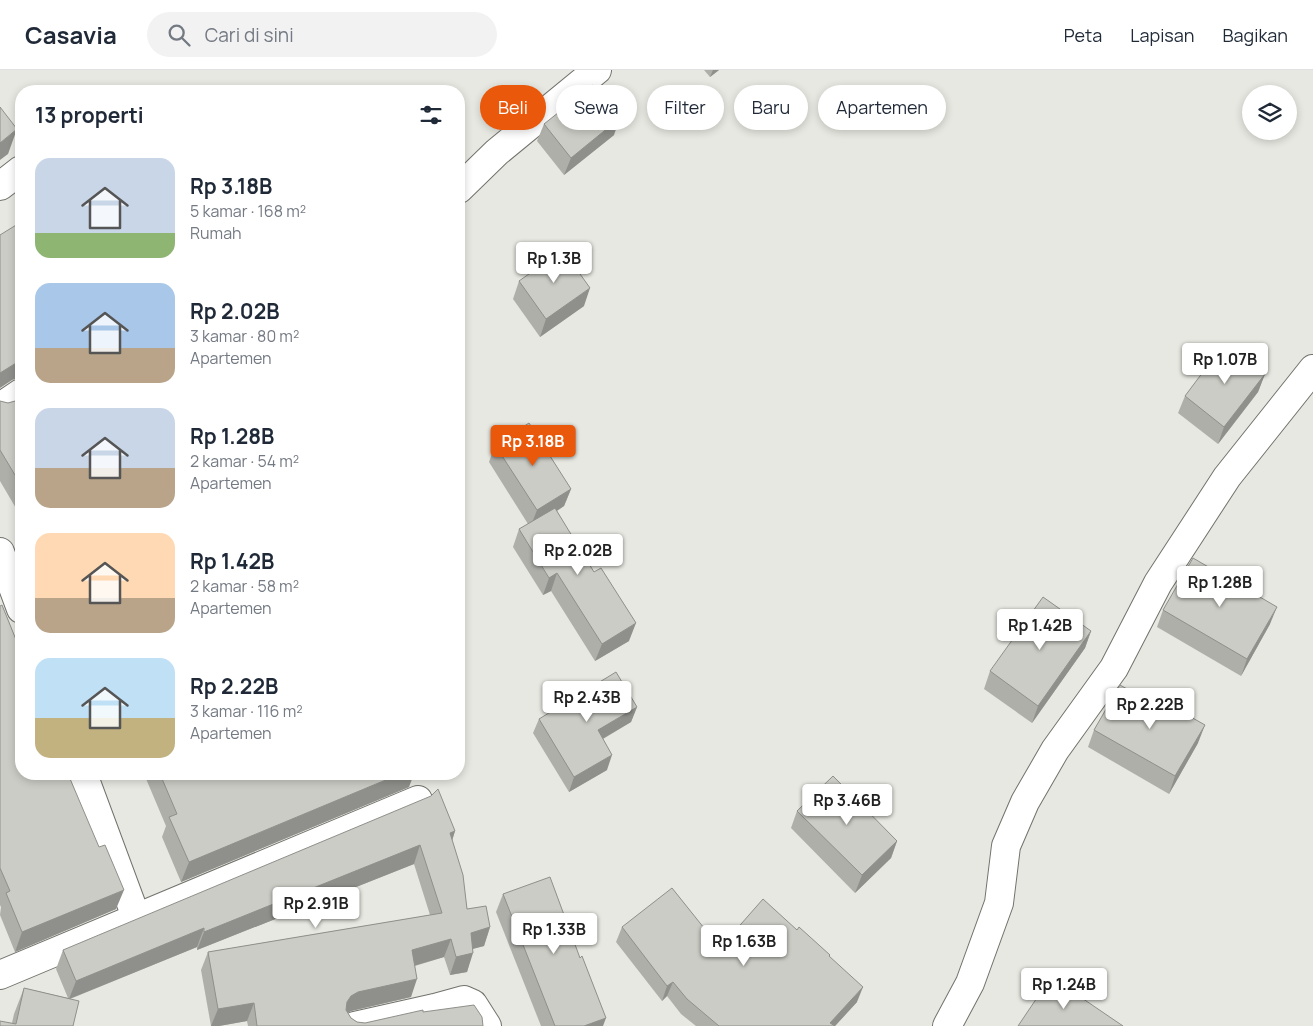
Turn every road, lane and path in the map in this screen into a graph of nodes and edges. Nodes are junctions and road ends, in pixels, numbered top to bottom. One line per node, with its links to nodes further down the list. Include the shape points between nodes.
1 (597, 70): 3 (street)
2 (15, 175): 4 (street)
3 (465, 182)
4 (0, 186)
5 (1313, 369): 16 (street, via 1227,477 1158,583 1114,668 1055,750 1025,802 1006,846 999,903 970,983)
6 (15, 397): 7 (street)
7 (0, 407)
8 (0, 552): 9 (street)
9 (15, 593)
10 (85, 780): 12 (street)
11 (418, 800): 12 (street)
12 (136, 917): 13 (street)
13 (0, 975)
14 (355, 1026): 15 (street, via 464,1000 473,1004)
15 (487, 1026)
16 (947, 1026)

